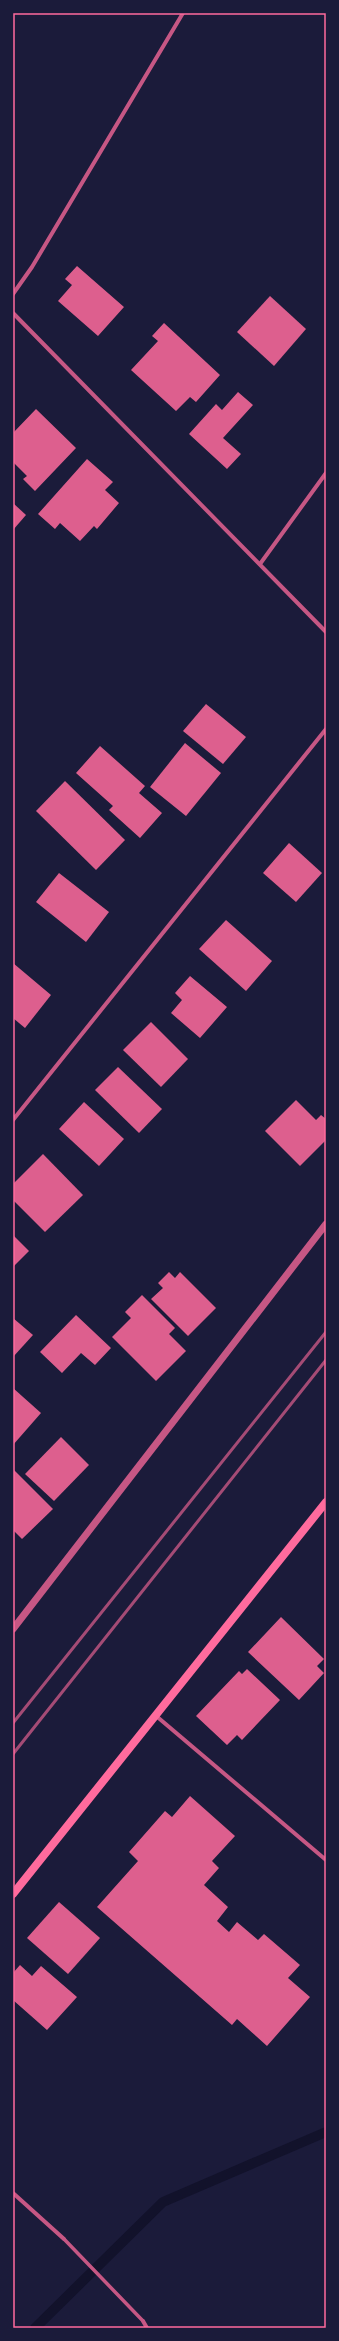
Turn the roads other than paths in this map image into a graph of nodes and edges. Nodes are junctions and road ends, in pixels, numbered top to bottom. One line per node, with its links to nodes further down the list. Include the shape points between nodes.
1 (184, 13): 2 (street)
2 (13, 294)
3 (13, 313): 5 (street)
4 (326, 473): 5 (street)
5 (260, 564): 6 (street)
6 (326, 632)
7 (326, 729): 8 (street)
8 (13, 1120)
9 (326, 1224): 11 (street)
10 (326, 1502): 12 (main road)
11 (13, 1629)
12 (155, 1715): 13 (street); 14 (main road)
13 (326, 1860)
14 (13, 1894)
15 (13, 2193): 16 (street)
16 (64, 2239): 17 (street)
17 (143, 2321): 18 (street)
18 (147, 2328)

